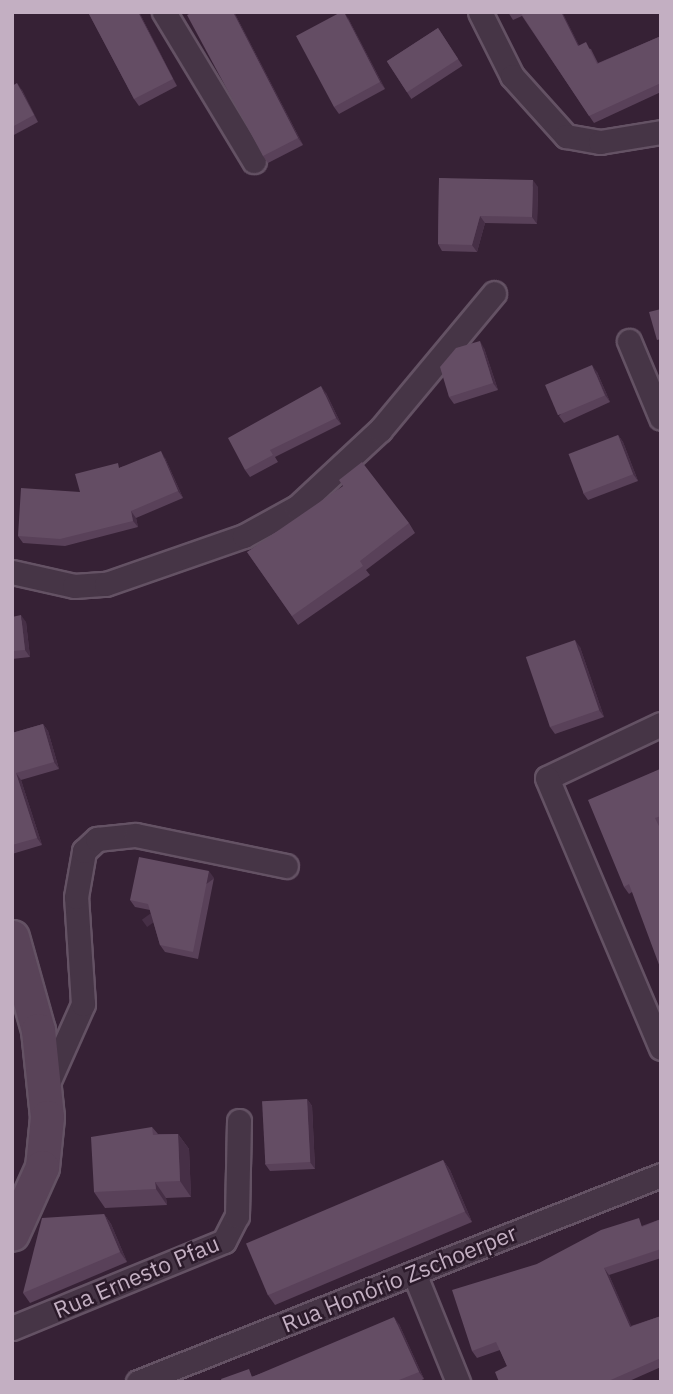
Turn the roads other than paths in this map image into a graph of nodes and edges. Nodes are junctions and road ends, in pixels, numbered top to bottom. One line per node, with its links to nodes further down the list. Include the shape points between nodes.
1 (164, 12): 4 (street)
2 (480, 12): 3 (street, via 512,76 566,136 600,142)
3 (661, 132)
4 (254, 161)
5 (494, 293): 8 (street, via 380,430 296,506 244,536 106,584 74,586)
6 (629, 341): 7 (street)
7 (661, 418)
8 (12, 572)
9 (661, 724): 12 (street, via 547,778)
10 (286, 866): 13 (street, via 114,834 85,851 75,916 83,1004)
11 (12, 937): 13 (main road, via 28,980)
12 (661, 1048)
13 (47, 1085): 16 (main road, via 42,1167)
14 (239, 1121): 18 (street, Rua Ernesto Pfau, via 237,1216 224,1241)
15 (661, 1175): 17 (street, Rua Honório Zschoerper)
16 (16, 1219)
17 (414, 1273): 19 (street, Rua Honório Zschoerper); 20 (street)
18 (12, 1328)
19 (138, 1382)
20 (458, 1382)

